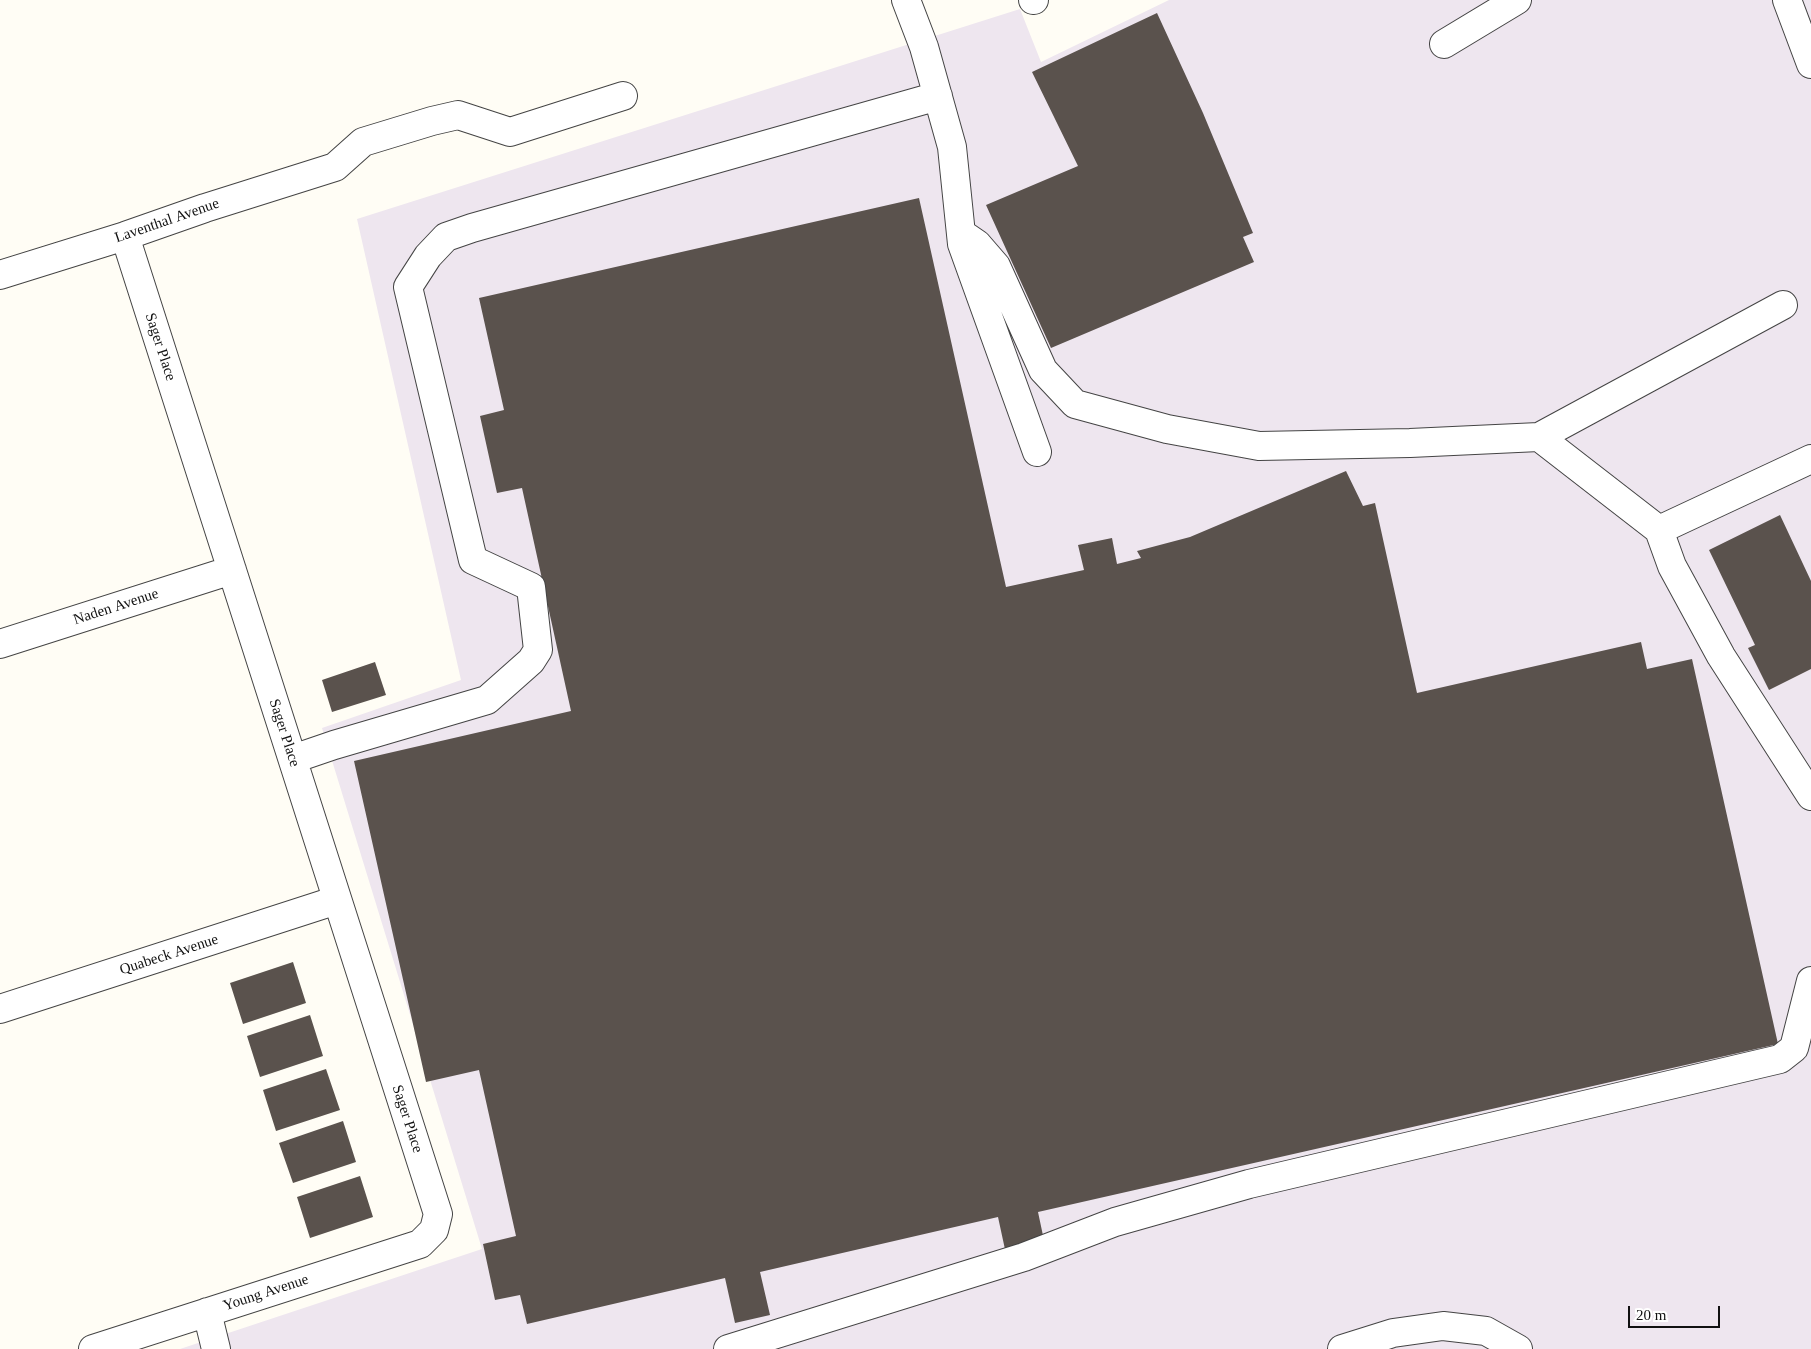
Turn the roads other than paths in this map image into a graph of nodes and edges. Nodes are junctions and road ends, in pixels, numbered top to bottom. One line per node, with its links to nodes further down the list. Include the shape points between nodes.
1 (906, 0): 6 (street)
2 (1517, 0): 4 (street)
3 (1787, 0): 5 (street)
4 (1444, 44)
5 (1811, 64)
6 (935, 86): 8 (street, via 952,147); 18 (street, via 446,237 428,256 408,287 473,560 531,587 538,650 531,661 487,700)
7 (623, 96): 9 (street, Laventhal Avenue, via 510,132 458,116 432,121 363,142 334,167)
8 (961, 233): 12 (street, via 977,244 996,266 1043,370 1075,404 1167,428 1259,446); 13 (street, via 962,244)
9 (125, 236): 10 (street, Laventhal Avenue); 16 (street, Sager Place)
10 (0, 275)
11 (1783, 305): 12 (street)
12 (1539, 437): 15 (street)
13 (1037, 452)
14 (1811, 459): 15 (street)
15 (1659, 530): 19 (street, via 1672,566 1721,656)
16 (232, 570): 17 (street, Naden Avenue); 18 (street, Sager Place)
17 (0, 644)
18 (293, 759): 20 (street, Sager Place)
19 (1811, 796)
20 (337, 900): 22 (street, Quabeck Avenue); 23 (street, Sager Place, via 438,1214)
21 (1811, 981): 27 (street, via 1794,1048 1780,1059 1249,1184 1114,1222 1024,1256)
22 (0, 1009)
23 (434, 1230): 24 (street, Young Avenue, via 420,1244)
24 (207, 1312): 25 (street, Young Avenue); 26 (street)
25 (93, 1349)
26 (216, 1349)
27 (728, 1349)
28 (1342, 1349): 29 (street, via 1393,1333 1442,1326 1486,1331)
29 (1518, 1349)

